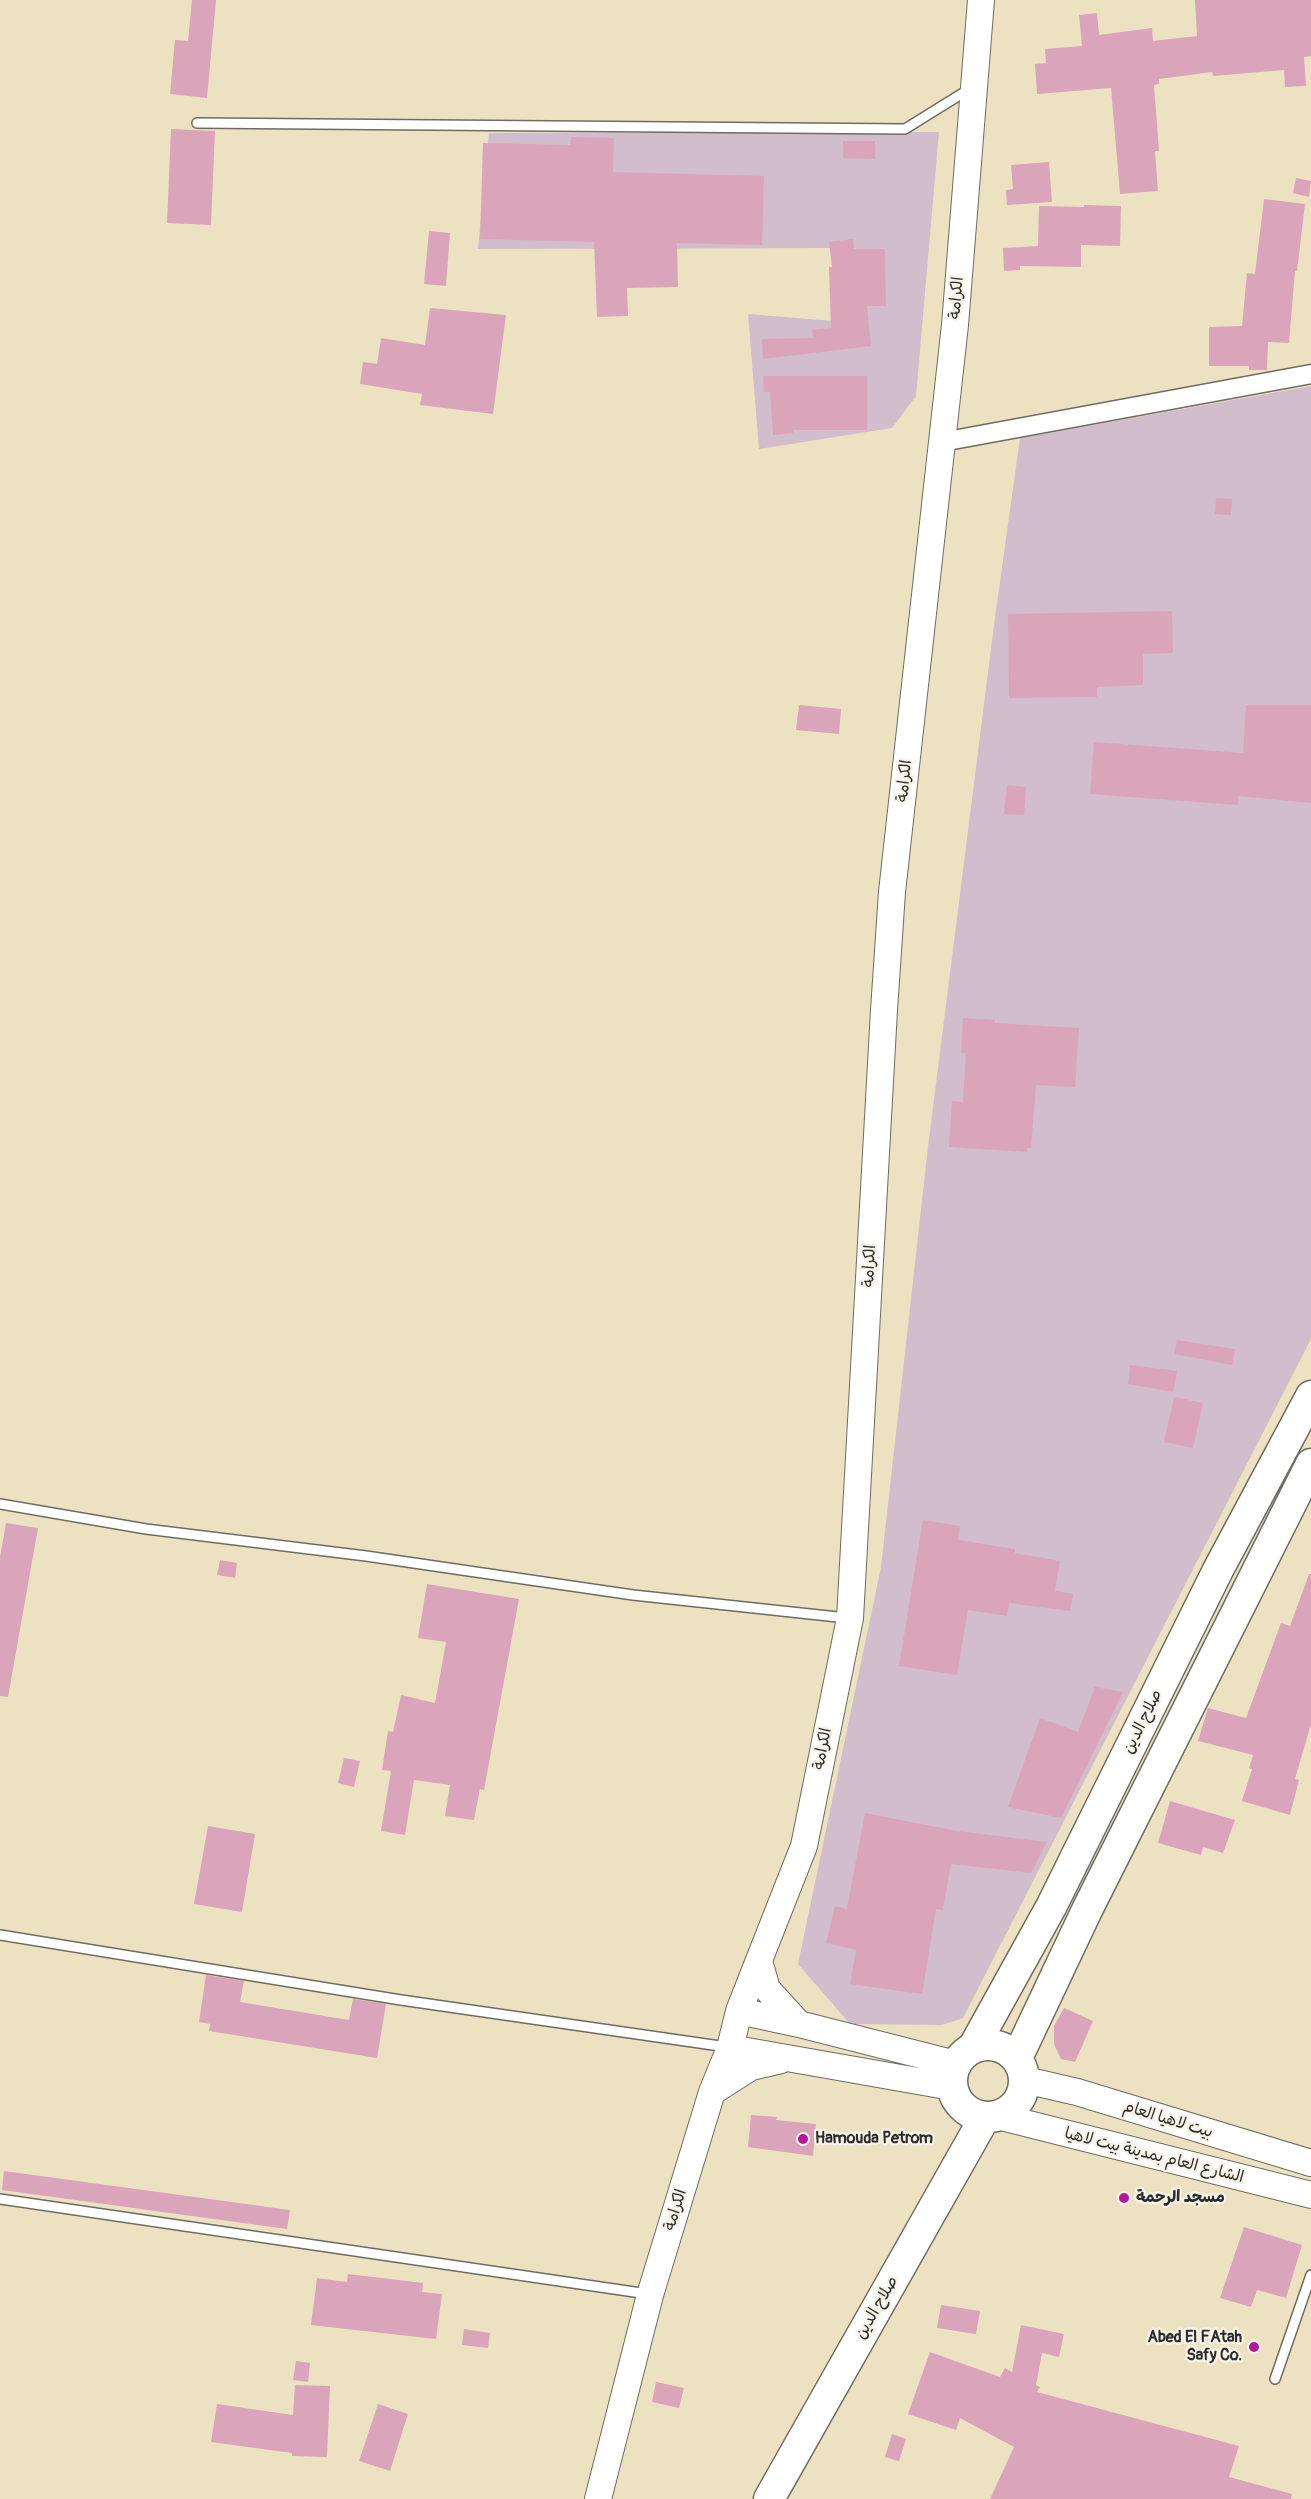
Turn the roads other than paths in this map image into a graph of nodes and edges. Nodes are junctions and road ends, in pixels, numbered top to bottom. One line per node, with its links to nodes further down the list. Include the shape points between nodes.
1 (981, 0): 2 (main road, الكرامة)
2 (973, 86): 3 (lane, via 905,129); 5 (main road, الكرامة)
3 (197, 123)
4 (1311, 374): 5 (street)
5 (942, 442): 9 (main road, الكرامة, via 892,892)
6 (1311, 1396): 16 (highway, صلاح الدين, via 1218,1570 1051,1906)
7 (1311, 1464): 17 (highway, صلاح الدين, via 1092,1899)
8 (0, 1504): 9 (lane, via 146,1529 633,1595)
9 (850, 1618): 11 (main road, الكرامة, via 804,1846)
10 (0, 1935): 14 (lane)
11 (759, 1961): 12 (main road, الكرامة); 13 (main road, via 767,1989)
12 (739, 2012): 13 (main road); 14 (main road, الكرامة)
13 (799, 2024): 16 (main road)
14 (730, 2048): 15 (main road); 18 (main road, الكرامة)
15 (791, 2058): 16 (main road); 18 (main road, via 751,2067)
16 (960, 2066): 17 (highway, via 984,2044 1008,2050); 19 (highway, via 956,2099 974,2115)
17 (1021, 2069): 19 (highway, via 1023,2093 1017,2103 1008,2112); 20 (main road, بيت لاهيا العام, via 1077,2092)
18 (712, 2092): 24 (main road, الكرامة)
19 (991, 2117): 21 (main road, الشارع العام بمدينة بيت لاهيا); 27 (highway, صلاح الدين)
20 (1311, 2163)
21 (1311, 2195)
22 (0, 2199): 24 (lane)
23 (1311, 2275): 25 (lane)
24 (650, 2295): 26 (main road, الكرامة)
25 (1275, 2379)
26 (598, 2499)
27 (769, 2499)

